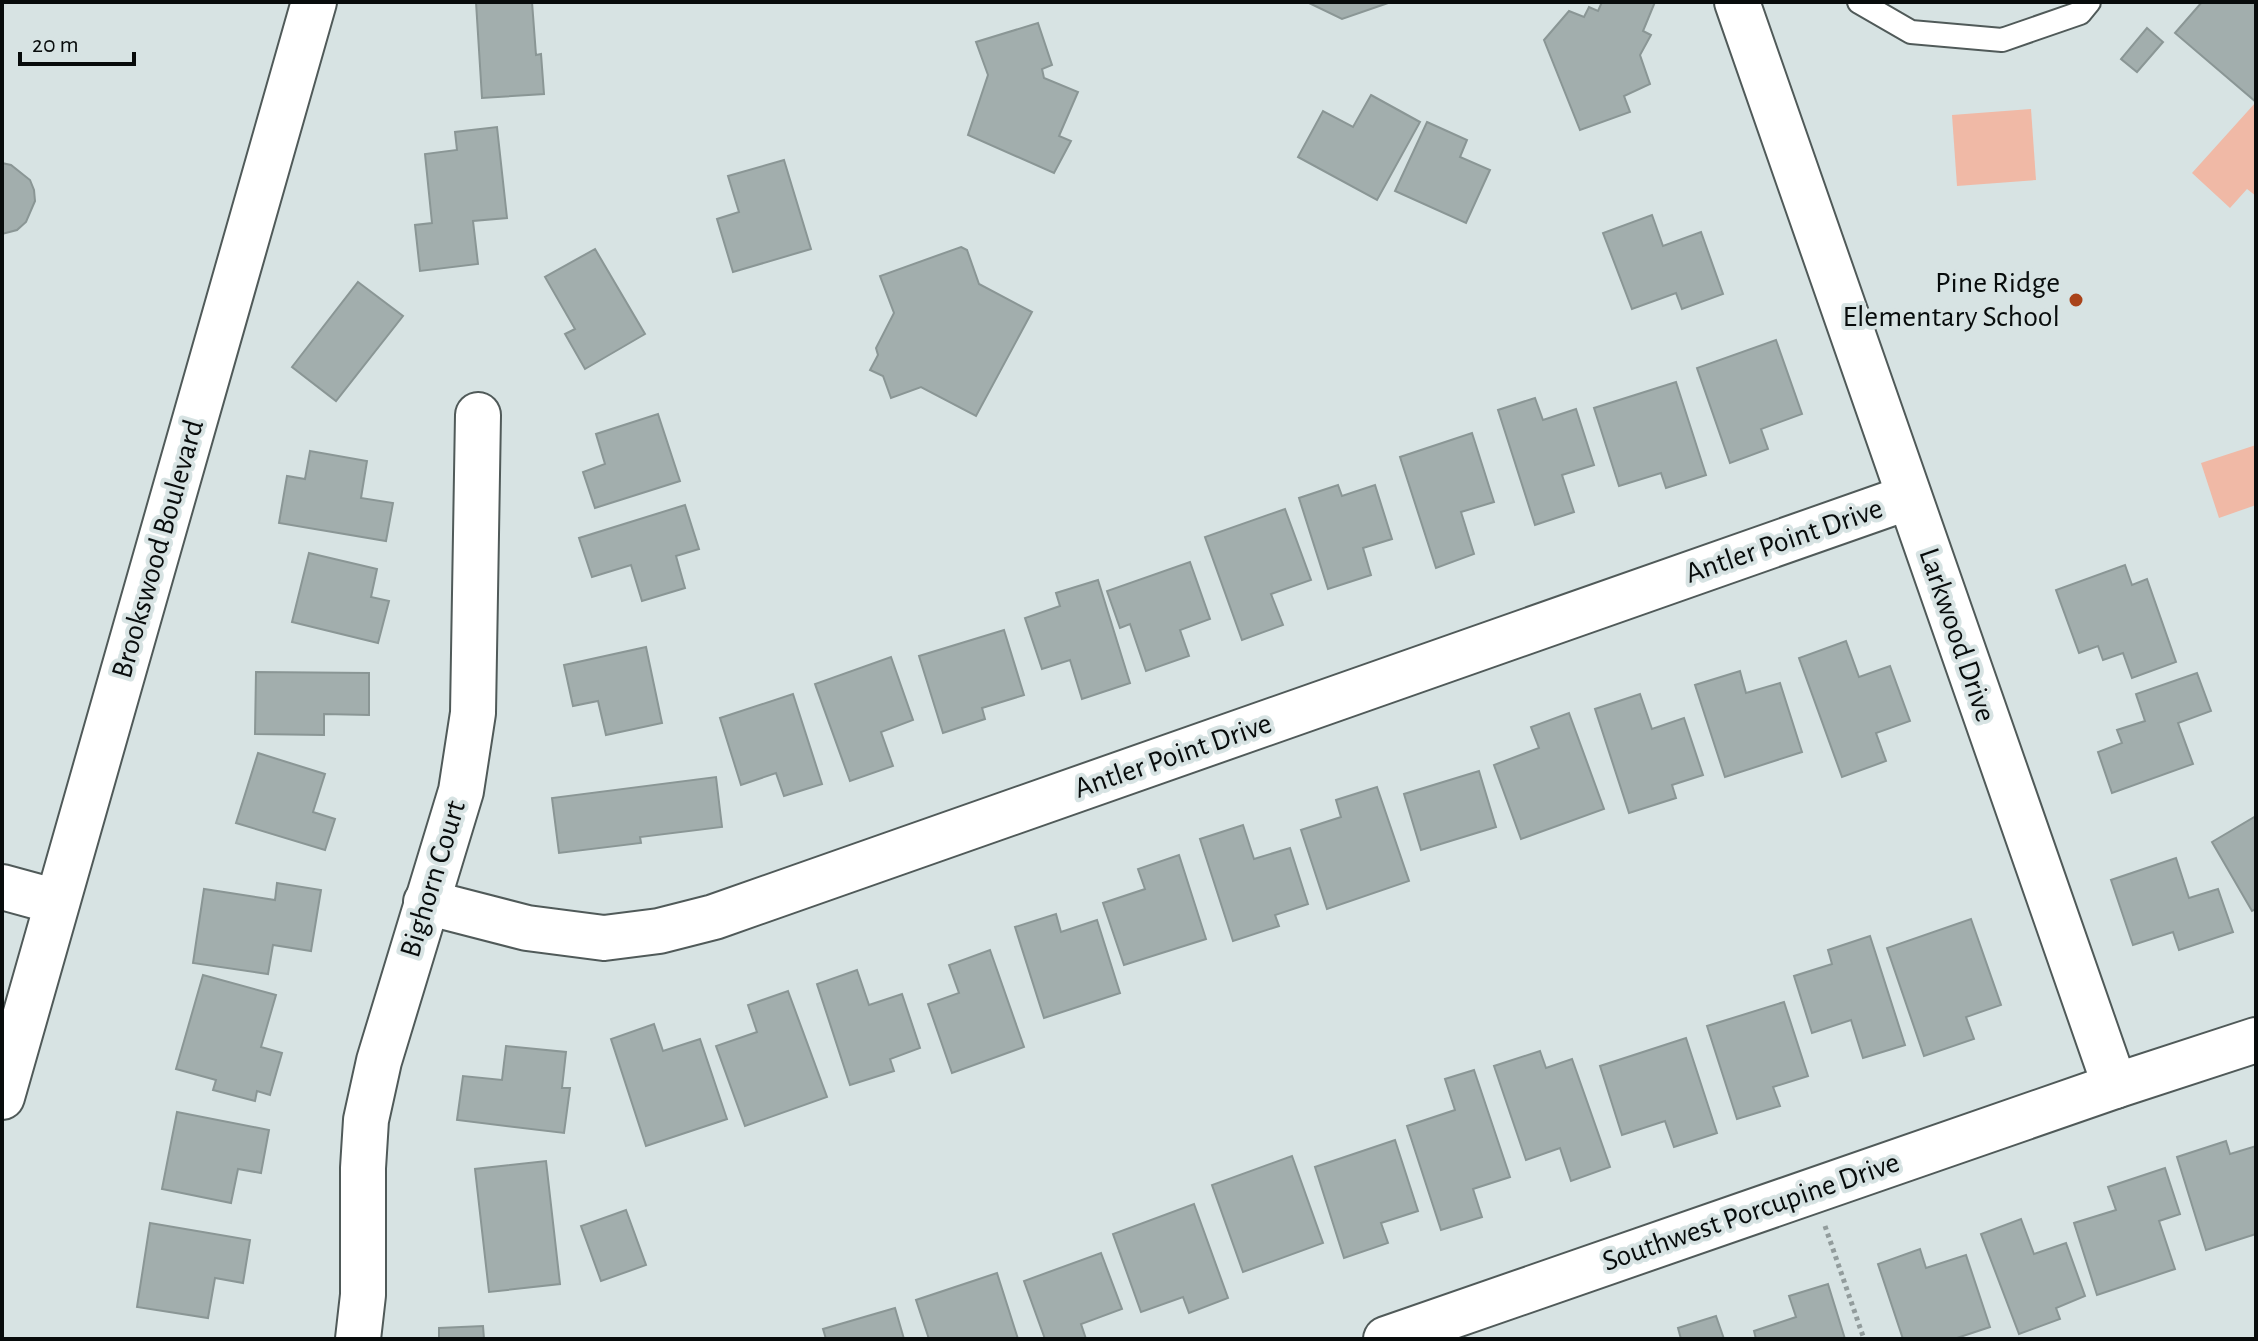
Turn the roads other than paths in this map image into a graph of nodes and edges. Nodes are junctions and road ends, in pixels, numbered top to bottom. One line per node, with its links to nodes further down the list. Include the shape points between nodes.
1 (314, 2): 8 (street, Brookswood Boulevard)
2 (1737, 2): 6 (street, Larkwood Drive)
3 (1859, 2): 4 (lane, via 1911,32 2002,40 2080,13)
4 (2089, 2)
5 (478, 415): 9 (street, Bighorn Court, via 473,713 461,791)
6 (1909, 497): 9 (street, Antler Point Drive, via 714,917 604,938 527,928); 11 (street, Larkwood Drive)
7 (2, 887): 8 (street)
8 (57, 902): 12 (street, Brookswood Boulevard)
9 (426, 902): 13 (street, Bighorn Court, via 366,1120)
10 (2256, 1040): 11 (street, Southwest Porcupine Drive)
11 (2115, 1086): 14 (street, Southwest Porcupine Drive)
12 (2, 1097)
13 (358, 1339)
14 (1386, 1339)

